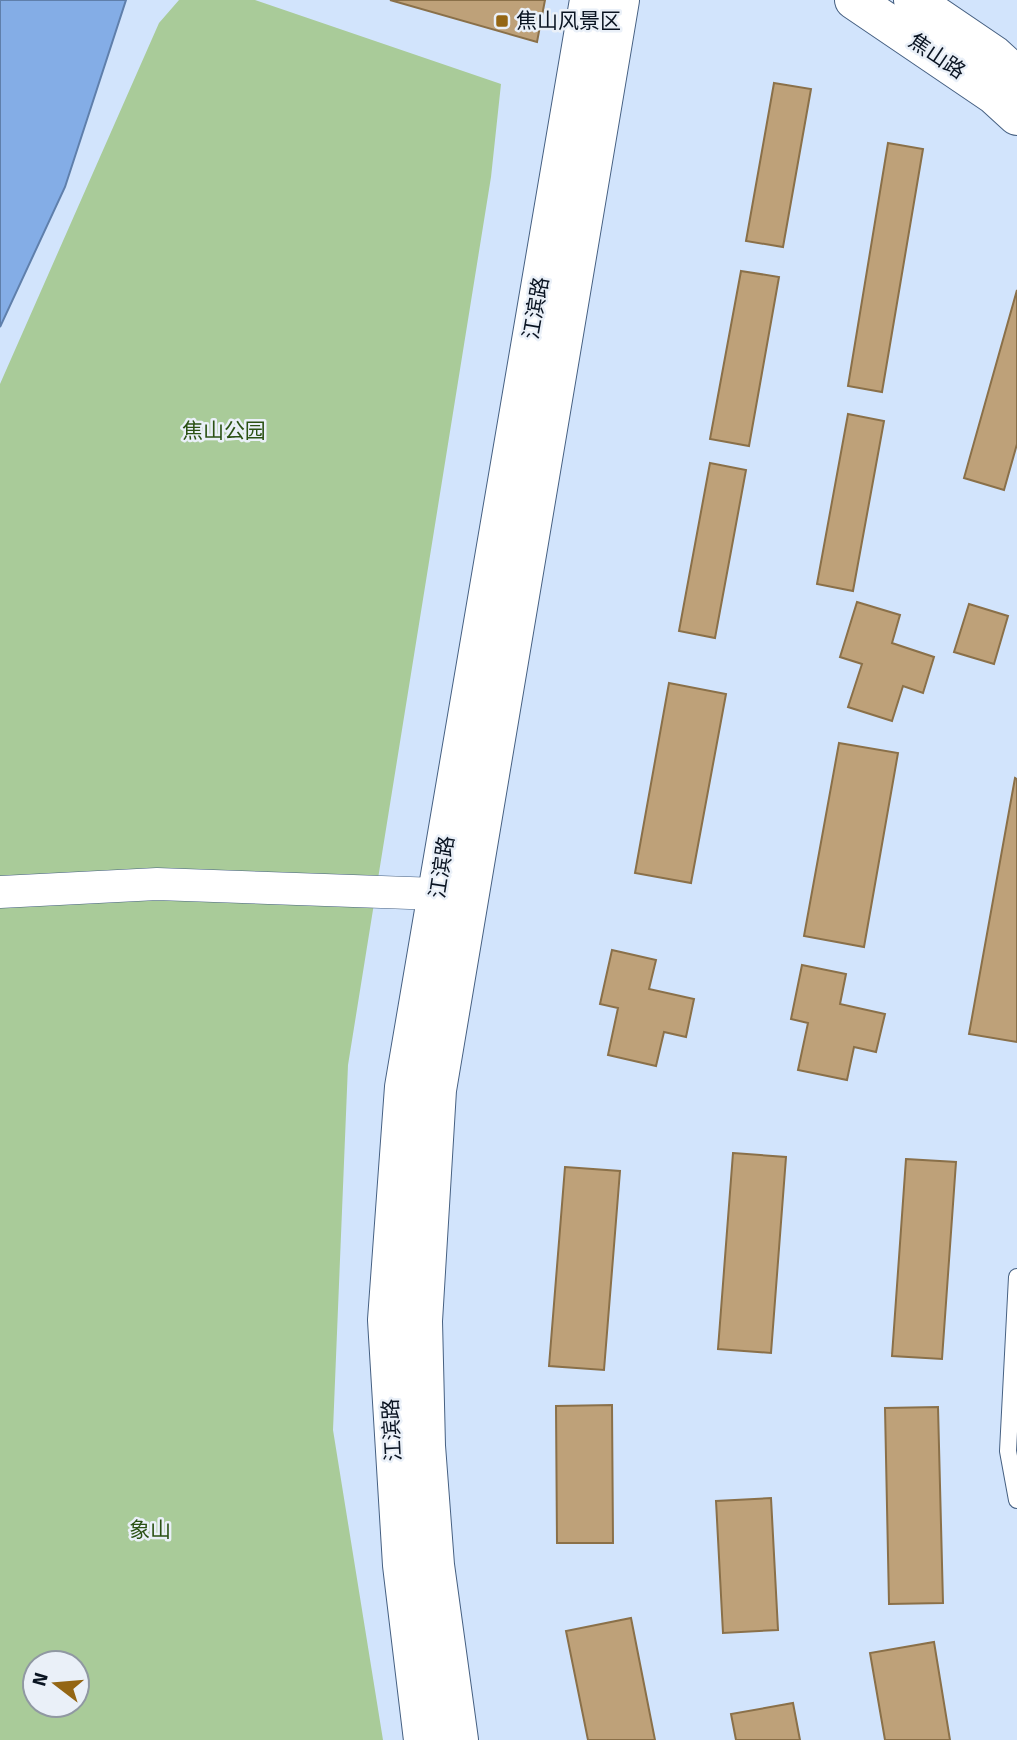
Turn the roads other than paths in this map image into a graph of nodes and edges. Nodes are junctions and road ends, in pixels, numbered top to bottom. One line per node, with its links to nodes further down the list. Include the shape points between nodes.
1 (589, 0): 8 (main road, 江滨路)
2 (621, 0): 12 (main road, 江滨路, via 437,1090 423,1321 426,1446 435,1565)
3 (854, 0): 6 (main road, 焦山路, via 994,95)
4 (913, 0): 5 (main road, 焦山路)
5 (1017, 76)
6 (1017, 116)
7 (0, 892): 8 (street, via 157,884)
8 (438, 894): 11 (main road, 江滨路, via 404,1087 387,1320 402,1565)
9 (1017, 1277): 10 (lane, via 1008,1451)
10 (1017, 1500)
11 (424, 1740)
12 (459, 1740)

